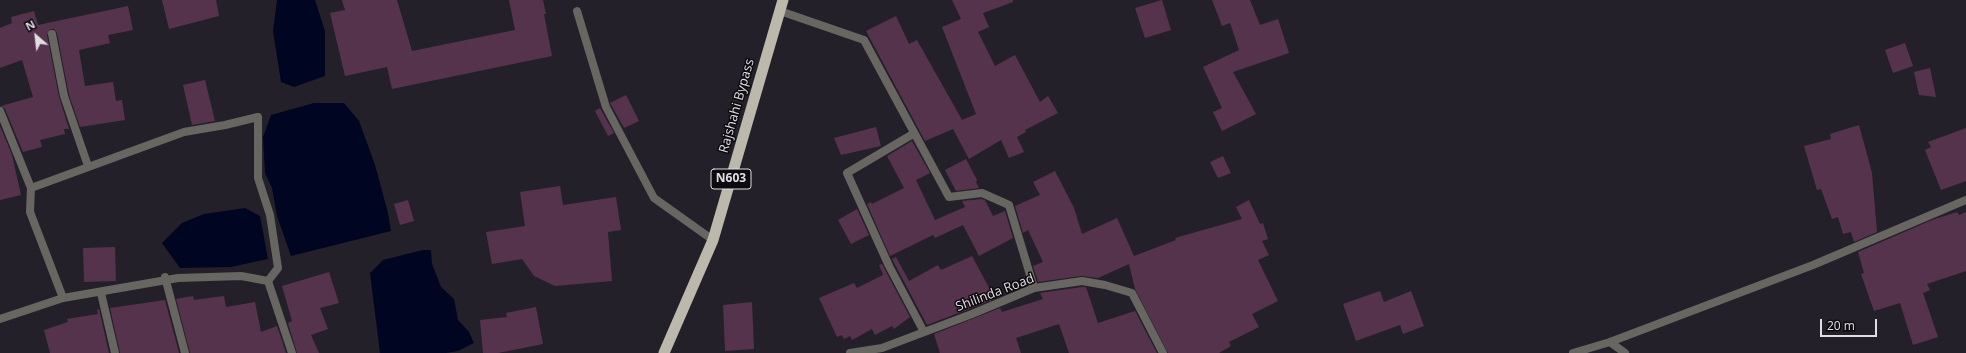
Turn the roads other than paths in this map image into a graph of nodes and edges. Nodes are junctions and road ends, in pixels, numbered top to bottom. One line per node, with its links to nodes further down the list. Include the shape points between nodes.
1 (782, 5): 5 (street, via 864,40); 9 (highway, Rajshahi Bypass / N603)
2 (577, 11): 9 (street, via 606,108 654,198)
3 (52, 34): 6 (street, via 64,96)
4 (0, 111): 7 (street)
5 (913, 134): 12 (street, via 949,197 982,193 1009,205); 16 (street, via 848,173 889,266)
6 (88, 166): 7 (street); 11 (street, via 184,132 258,117 258,178 270,215 278,268)
7 (31, 188): 14 (street, via 30,212)
8 (1966, 200): 17 (street, via 1812,265)
9 (713, 240): 21 (highway, Rajshahi Bypass / N603)
10 (165, 277): 19 (street)
11 (268, 280): 13 (street, via 241,276 178,278); 20 (street)
12 (1034, 288): 16 (street, Shilinda Road); 23 (street, Shilinda Road, via 1082,281 1132,293)
13 (101, 293): 14 (street); 18 (street)
14 (63, 298): 15 (street)
15 (0, 318)
16 (924, 332): 22 (street, Shilinda Road, via 882,348)
17 (1610, 342): 24 (street); 25 (street)
18 (115, 353)
19 (185, 353)
20 (292, 353)
21 (664, 353)
22 (850, 353)
23 (1163, 353)
24 (1573, 353)
25 (1624, 353)

